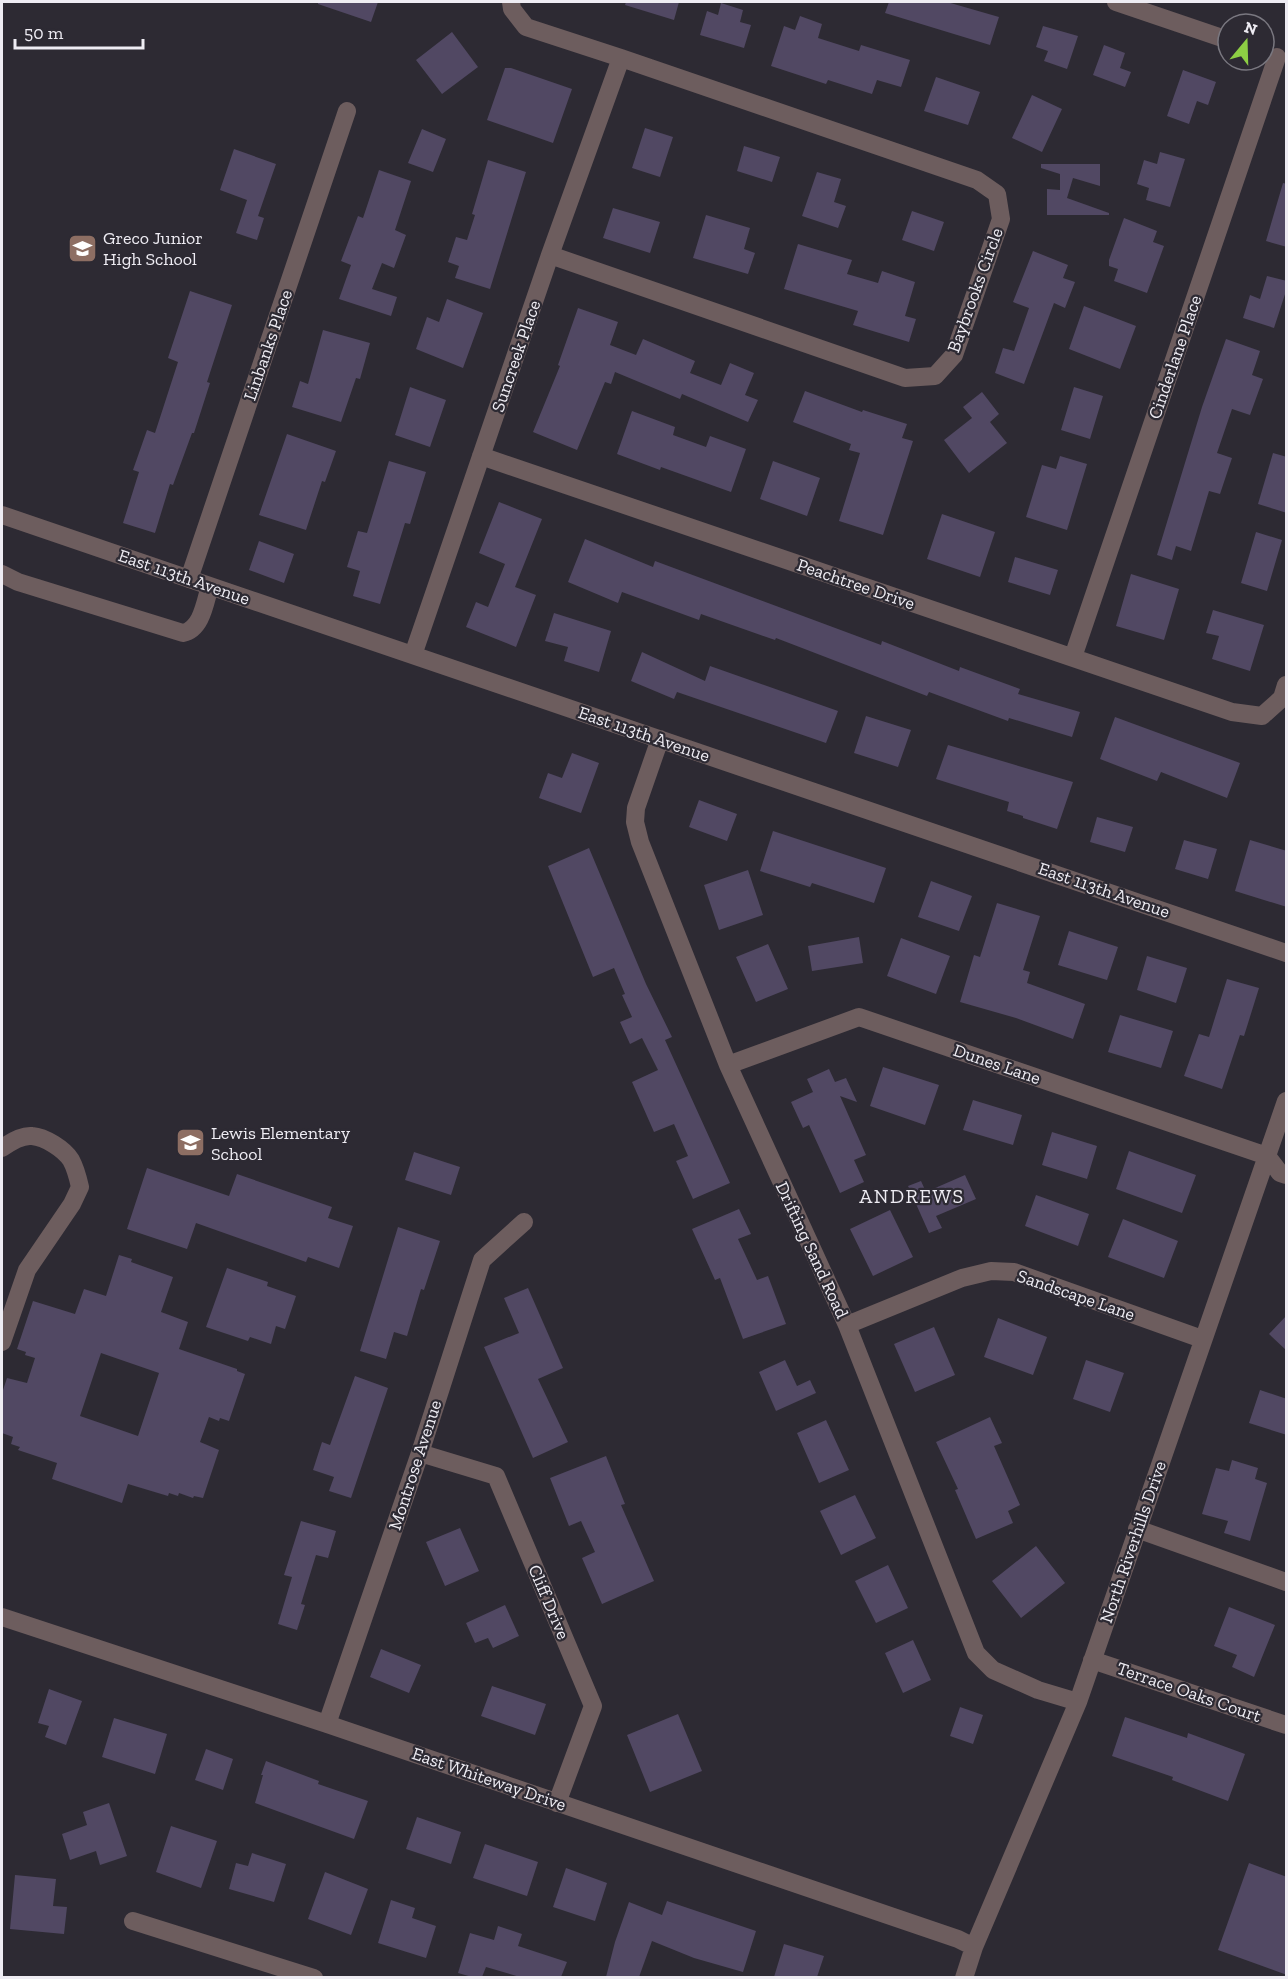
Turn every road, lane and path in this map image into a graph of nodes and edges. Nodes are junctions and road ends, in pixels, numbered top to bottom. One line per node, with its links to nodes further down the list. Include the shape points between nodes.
1 (511, 2): 4 (street, Baybrooks Circle, via 526,27)
2 (1116, 2): 3 (street)
3 (1216, 36)
4 (621, 57): 7 (street, Suncreek Place); 7 (street, Baybrooks Circle, via 977,180 997,194 1001,219 954,355 935,376 905,378)
5 (1271, 72): 14 (street, Cinderlane Place)
6 (347, 111): 11 (street, Linbanks Place)
7 (550, 255): 8 (street, Suncreek Place)
8 (481, 456): 13 (street, Suncreek Place); 14 (street, Peachtree Drive)
9 (2, 514): 11 (street, East 113th Avenue)
10 (2, 574): 12 (street, via 183,633 190,632 196,624)
11 (189, 579): 12 (street, East 113th Avenue)
12 (210, 586): 13 (street, East 113th Avenue)
13 (413, 655): 16 (street, East 113th Avenue)
14 (1072, 657): 15 (street, Peachtree Drive, via 1232,712 1262,716 1282,698)
15 (1287, 685)
16 (660, 739): 17 (street, East 113th Avenue); 18 (street, Drifting Sand Road, via 636,808 640,842)
17 (1287, 953)
18 (728, 1065): 22 (street, Dunes Lane, via 860,1017); 25 (street, Drifting Sand Road)
19 (1287, 1101): 22 (street, North Riverhills Drive)
20 (2, 1148): 27 (street, via 19,1138 32,1136 44,1140 69,1158 80,1187 27,1270)
21 (1287, 1148): 22 (street)
22 (1268, 1156): 23 (street, Dunes Lane, via 1280,1173); 26 (street, North Riverhills Drive)
23 (1287, 1175)
24 (524, 1222): 28 (street, Montrose Avenue, via 482,1260)
25 (847, 1325): 26 (street, Sandscape Lane, via 962,1278 991,1271 1014,1272); 33 (street, Drifting Sand Road, via 976,1653 993,1670)
26 (1202, 1339): 29 (street, North Riverhills Drive)
27 (2, 1342)
28 (420, 1453): 34 (street, Montrose Avenue); 36 (street, Cliff Drive, via 496,1476 593,1706)
29 (1137, 1529): 30 (street); 32 (street, North Riverhills Drive)
30 (1287, 1582)
31 (2, 1617): 34 (street, East Whiteway Drive)
32 (1092, 1660): 33 (street, North Riverhills Drive); 35 (street, Terrace Oaks Court)
33 (1078, 1702): 38 (street, North Riverhills Drive)
34 (327, 1724): 36 (street, East Whiteway Drive)
35 (1287, 1725)
36 (557, 1803): 38 (street, East Whiteway Drive)
37 (133, 1922): 39 (street)
38 (974, 1947): 40 (street, North Riverhills Drive)
39 (314, 1977)
40 (964, 1977)

